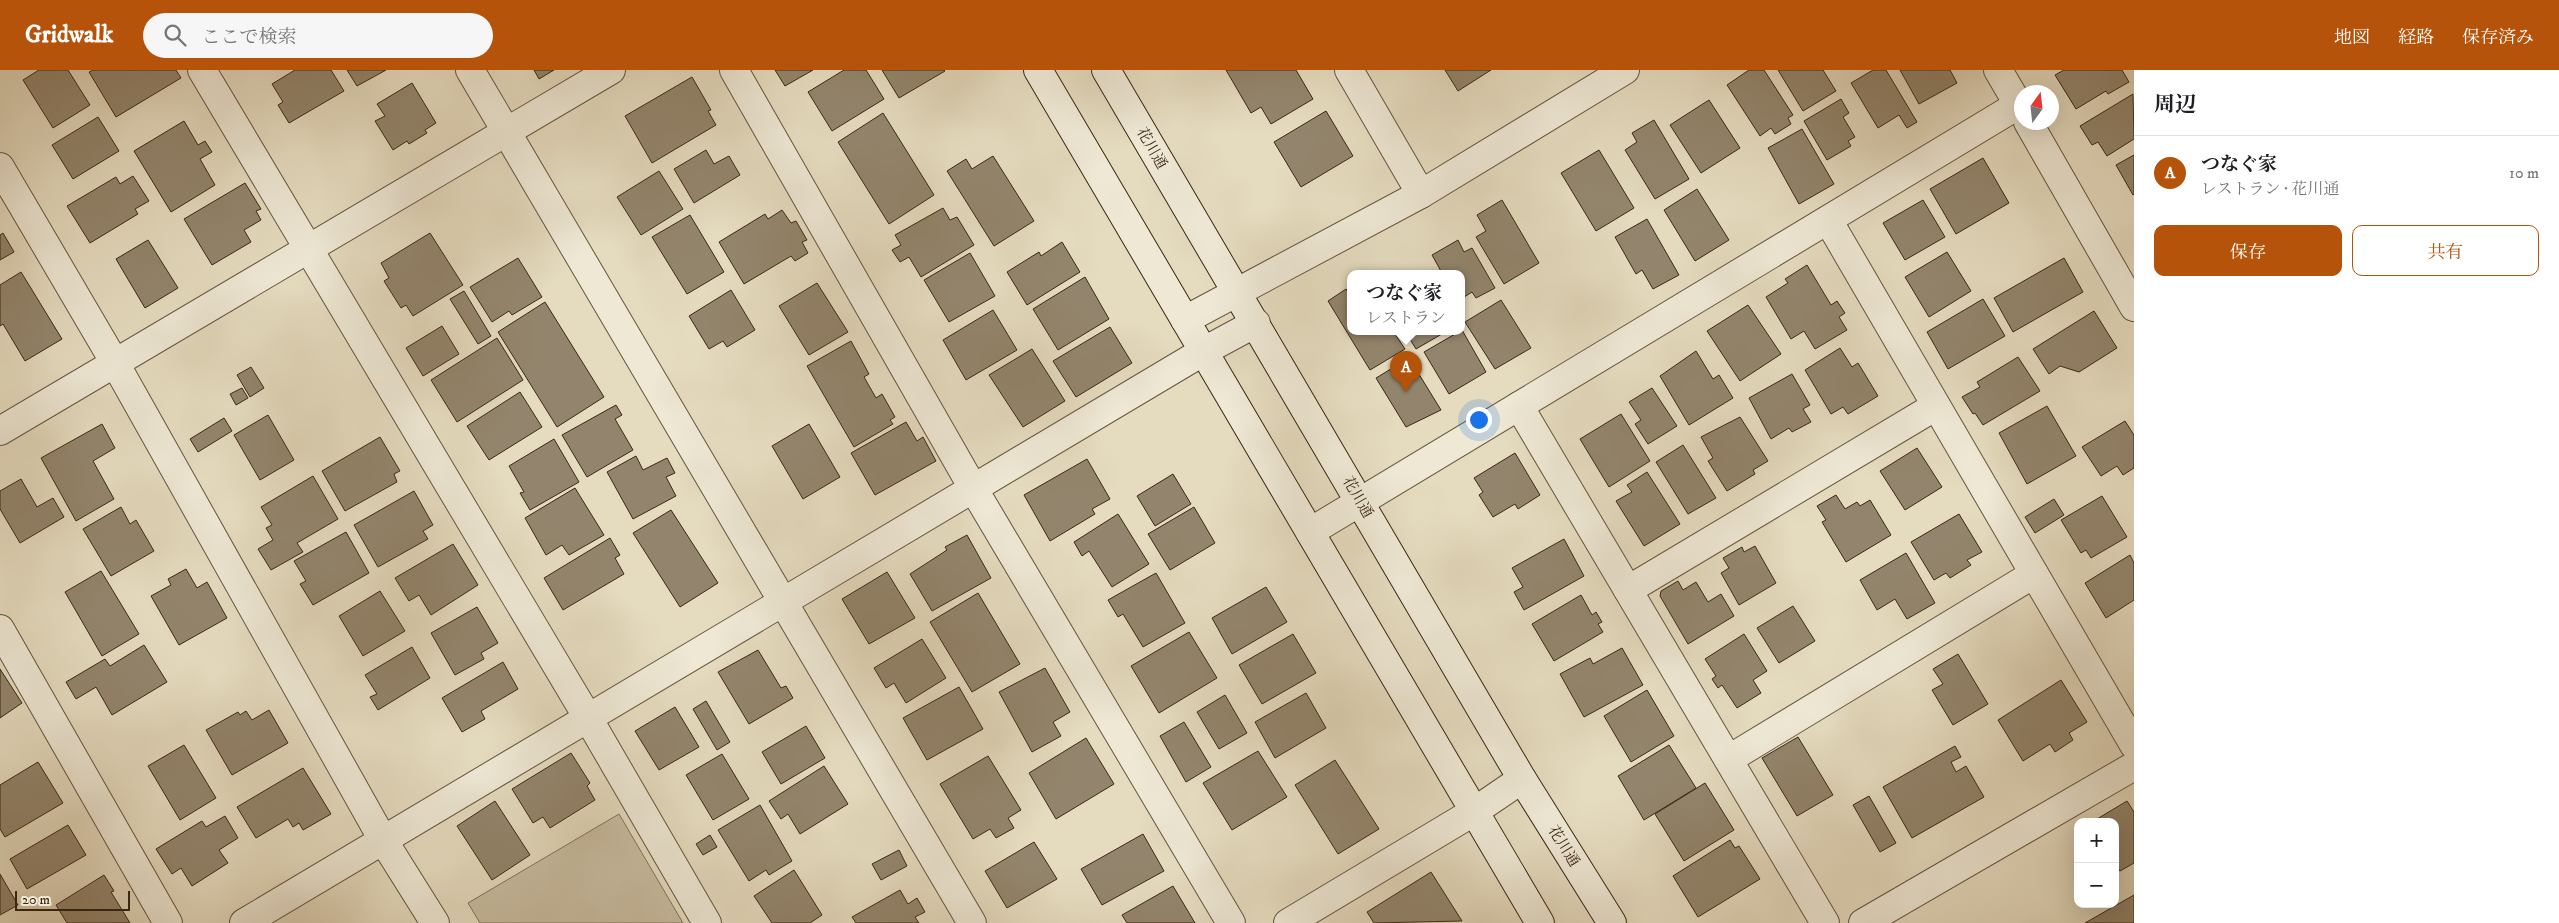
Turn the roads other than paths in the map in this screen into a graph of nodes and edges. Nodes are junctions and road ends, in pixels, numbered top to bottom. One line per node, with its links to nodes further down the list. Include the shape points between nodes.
1 (202, 70): 17 (street)
2 (470, 70): 13 (street)
3 (611, 70): 13 (street)
4 (734, 70): 27 (street)
5 (1038, 70): 20 (street)
6 (1106, 70): 18 (street, 花川通)
7 (1349, 70): 15 (street)
8 (1625, 70): 15 (street)
9 (1998, 70): 10 (street)
10 (2014, 98)
11 (2014, 118): 16 (street)
12 (2033, 130): 19 (street)
13 (507, 132): 17 (street); 32 (street)
14 (0, 167): 23 (street)
15 (1420, 194): 18 (street)
16 (1828, 220): 24 (street); 25 (street)
17 (308, 249): 23 (street); 34 (street)
18 (1237, 292): 20 (street); 21 (street, 花川通)
19 (2134, 307)
20 (1185, 320): 22 (street)
21 (1256, 323): 22 (street); 28 (street, 花川通)
22 (1204, 351): 27 (street); 29 (street)
23 (115, 363): 26 (street); 40 (street)
24 (1519, 406): 28 (street); 31 (street)
25 (1936, 406): 30 (street); 31 (street)
26 (0, 431)
27 (973, 488): 32 (street); 46 (street)
28 (1360, 503): 29 (street); 38 (street, 花川通)
29 (1310, 532): 39 (street)
30 (2034, 574): 35 (street); 36 (street)
31 (1628, 590): 36 (street)
32 (784, 601): 34 (street); 45 (street)
33 (0, 629): 41 (street)
34 (588, 718): 40 (street); 44 (street)
35 (2134, 745)
36 (1728, 759): 50 (street)
37 (2134, 766): 51 (street)
38 (1522, 779): 39 (street); 49 (street, 花川通)
39 (1475, 811): 47 (street); 48 (street)
40 (383, 840): 42 (street); 43 (street)
41 (168, 923)
42 (244, 923)
43 (435, 923)
44 (707, 923)
45 (972, 923)
46 (1231, 923)
47 (1288, 923)
48 (1540, 923)
49 (1612, 923)
50 (1825, 923)
51 (1863, 923)

